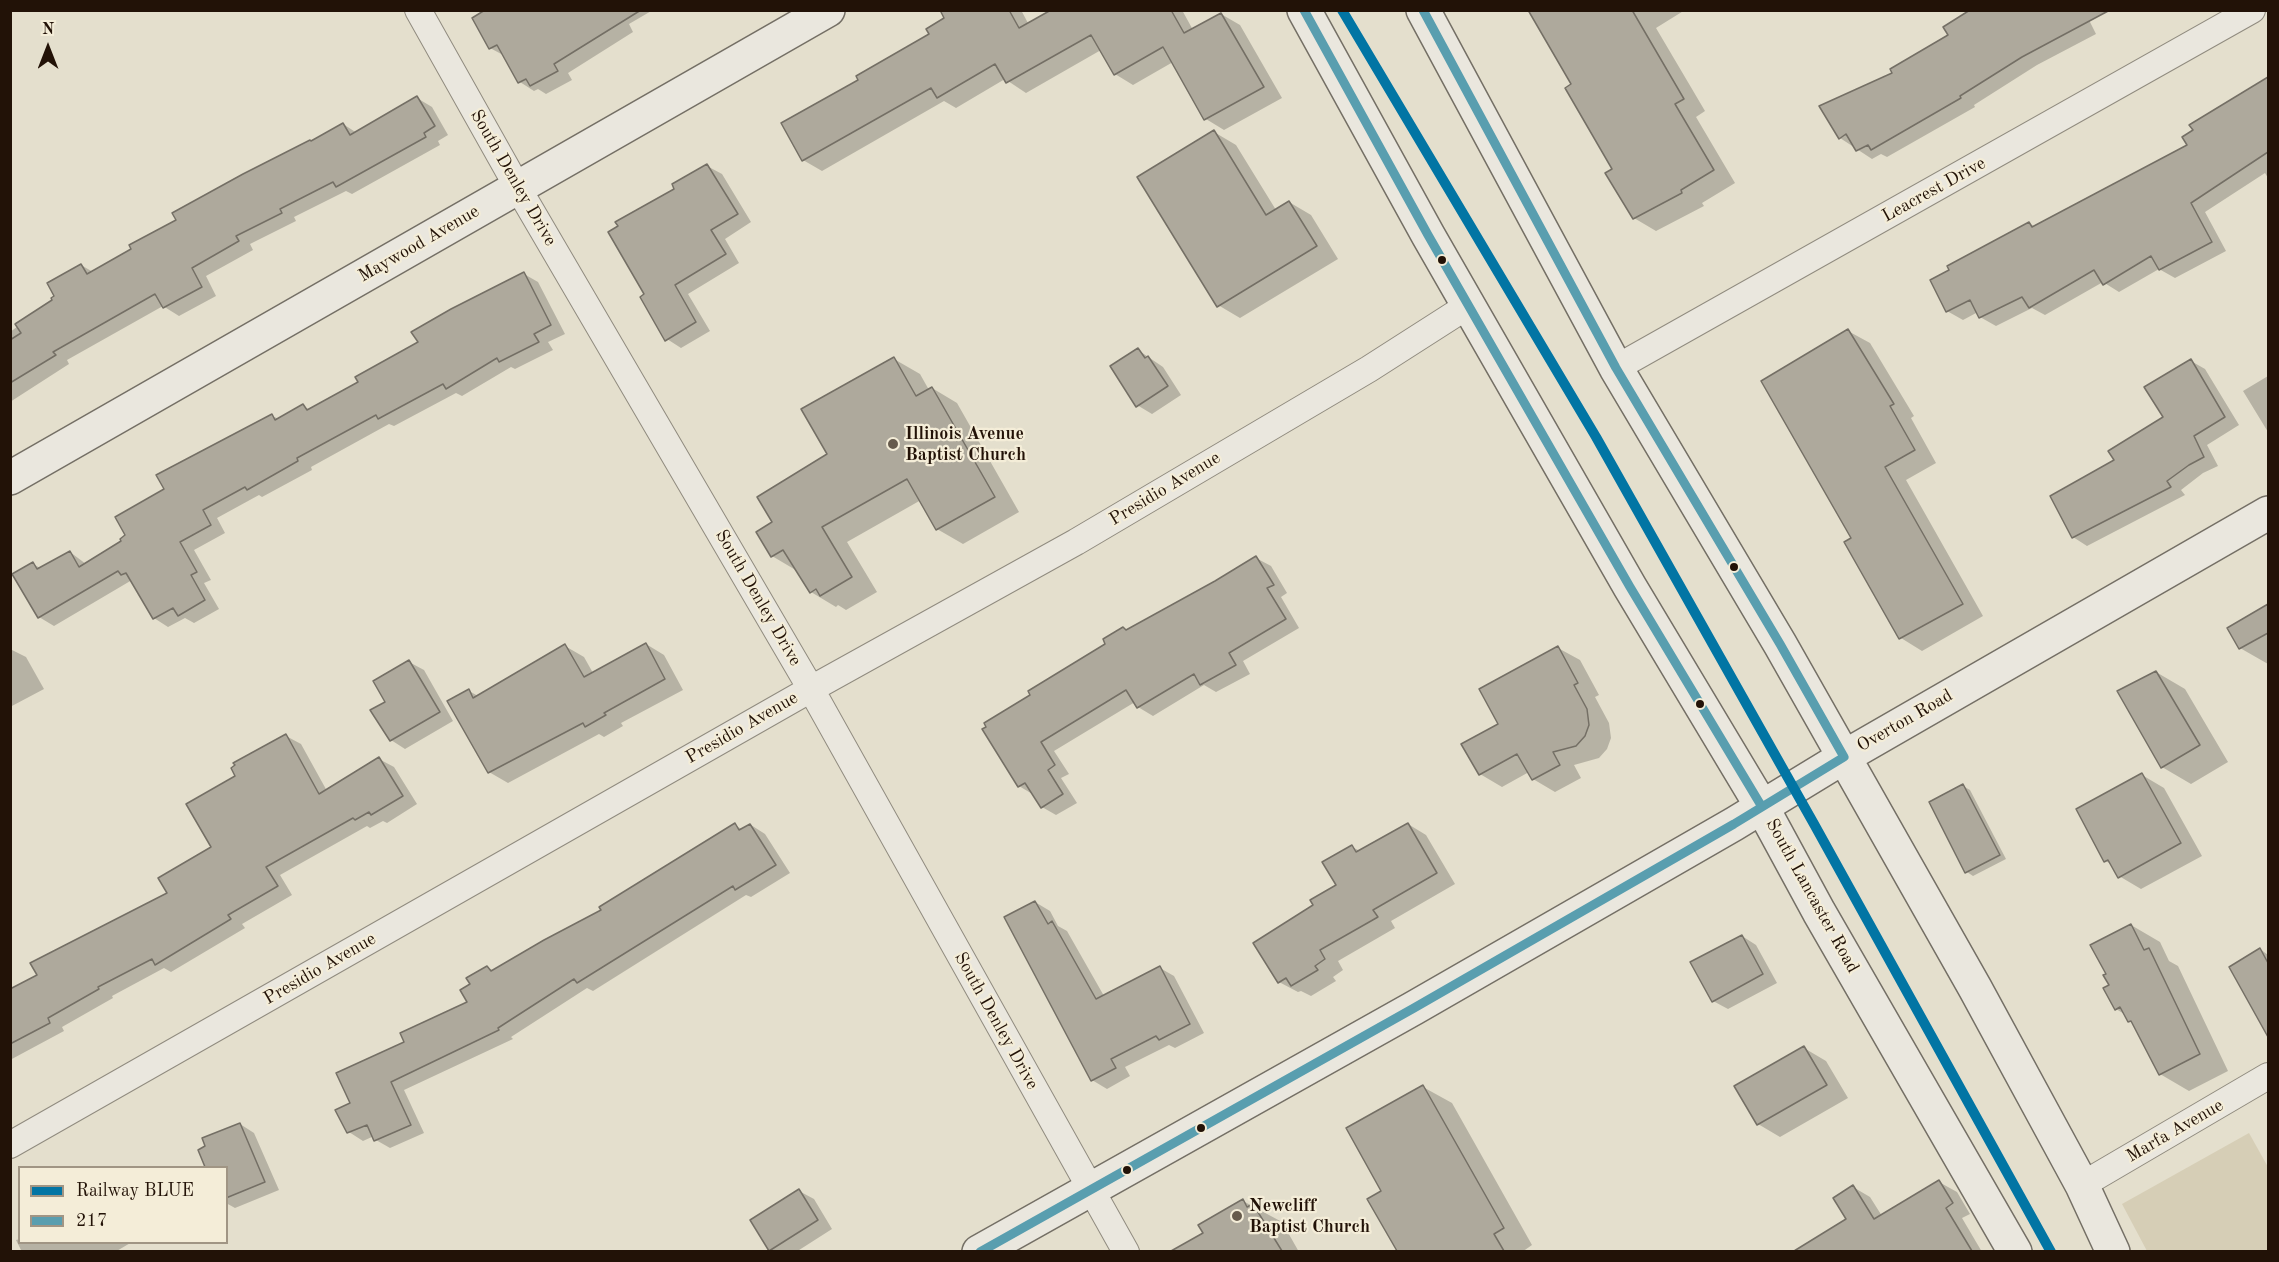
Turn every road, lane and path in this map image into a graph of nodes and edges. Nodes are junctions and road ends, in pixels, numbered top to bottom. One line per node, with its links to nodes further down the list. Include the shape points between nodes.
1 (418, 10): 6 (street, South Denley Drive)
2 (828, 10): 6 (main road, Maywood Avenue)
3 (1304, 10): 7 (main road, South Lancaster Road)
4 (1423, 10): 8 (main road)
5 (2252, 10): 8 (street, Leacrest Drive)
6 (518, 188): 9 (main road, Maywood Avenue); 11 (street, South Denley Drive)
7 (1469, 305): 11 (street, Presidio Avenue, via 1369,369 1086,536); 13 (main road, South Lancaster Road, via 1630,587)
8 (1616, 368): 12 (main road)
9 (10, 478)
10 (2268, 513): 12 (main road, Overton Road)
11 (811, 689): 15 (street, Presidio Avenue); 17 (street, South Denley Drive)
12 (1844, 756): 13 (main road, Overton Road); 16 (main road)
13 (1762, 807): 17 (main road, Overton Road, via 1414,1008); 20 (main road, South Lancaster Road)
14 (2268, 1076): 16 (street, Marfa Avenue)
15 (10, 1145)
16 (2082, 1185): 21 (main road)
17 (1090, 1188): 18 (main road, Overton Road); 19 (street, South Denley Drive)
18 (980, 1251)
19 (1126, 1251)
20 (2015, 1251)
21 (2113, 1251)

